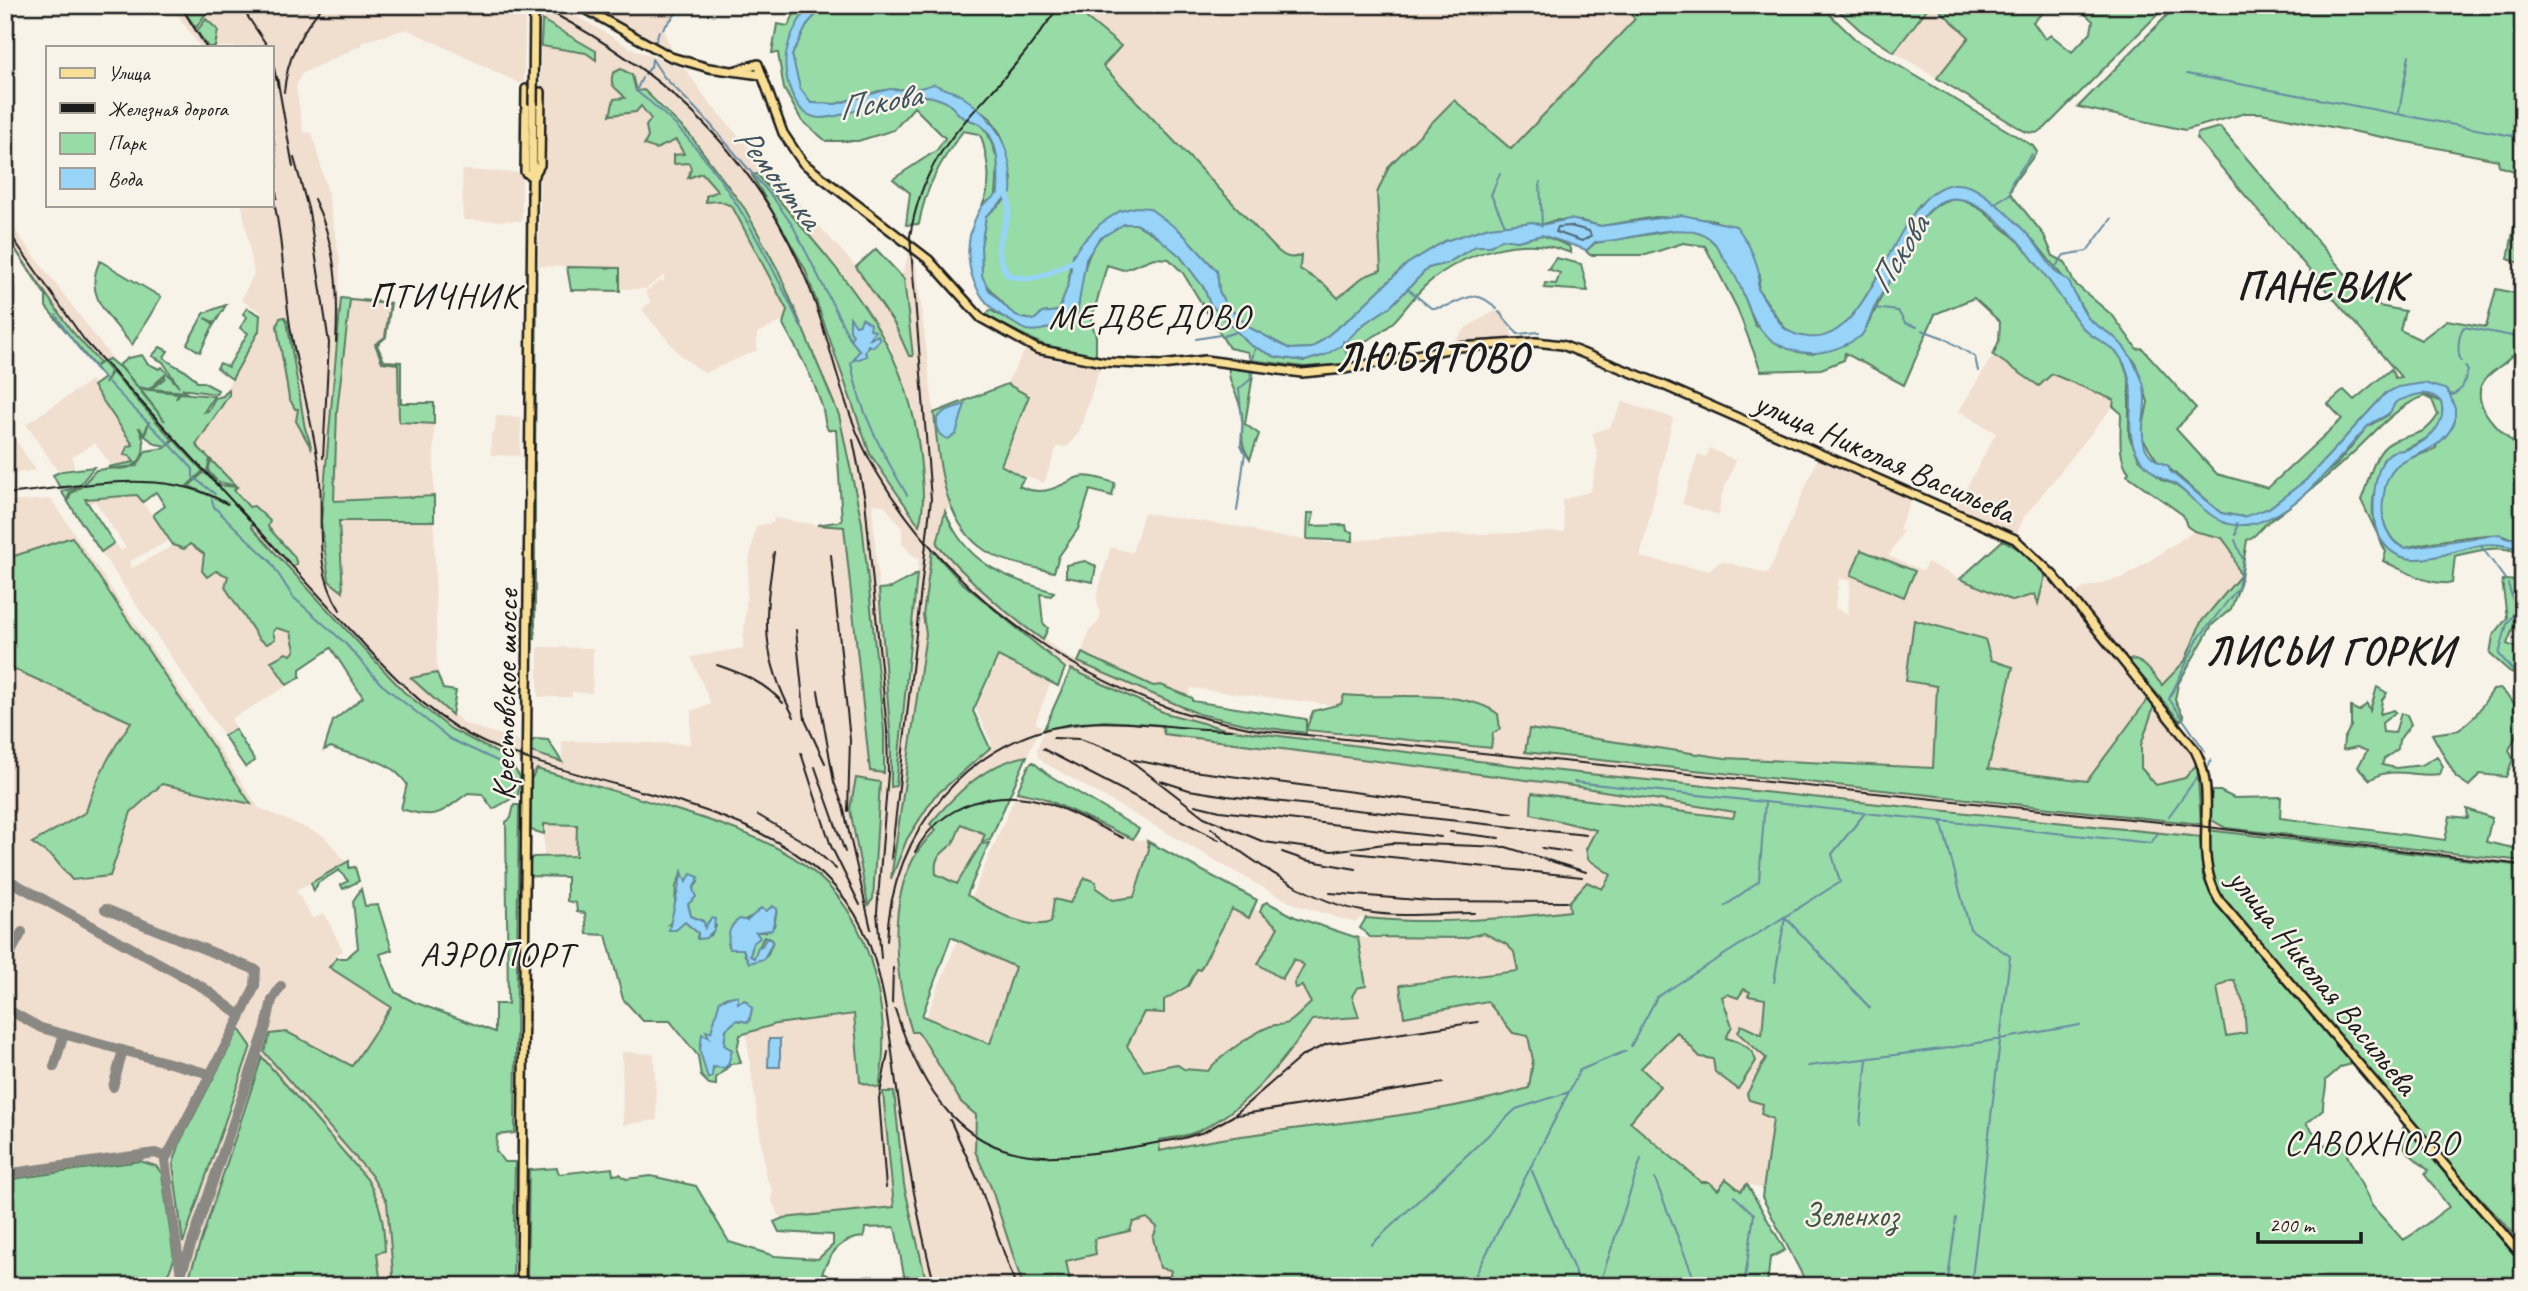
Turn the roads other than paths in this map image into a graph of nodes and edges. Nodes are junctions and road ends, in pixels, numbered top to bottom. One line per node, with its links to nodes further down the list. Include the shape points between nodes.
1 (534, 5): 7 (main road, Крестовское шоссе, bridge)
2 (578, 5): 3 (main road, via 671,57)
3 (733, 71): 4 (main road); 4 (main road, улица Николая Васильева, via 758,64)
4 (761, 75): 8 (main road, улица Николая Васильева, via 783,133 803,163 929,260 981,318 1037,349 1103,362 1161,365 1205,360 1302,373 1458,347 1541,342 1574,348 2015,539 2053,575 2195,750 2205,782 2207,876 2219,900)
5 (526, 89): 7 (main road, via 525,172)
6 (541, 92): 7 (main road, via 540,164)
7 (532, 177): 11 (main road, Крестовское шоссе)
8 (2473, 1200): 9 (main road); 10 (main road, улица Николая Васильева)
9 (2523, 1247)
10 (2523, 1257)
11 (521, 1286)

